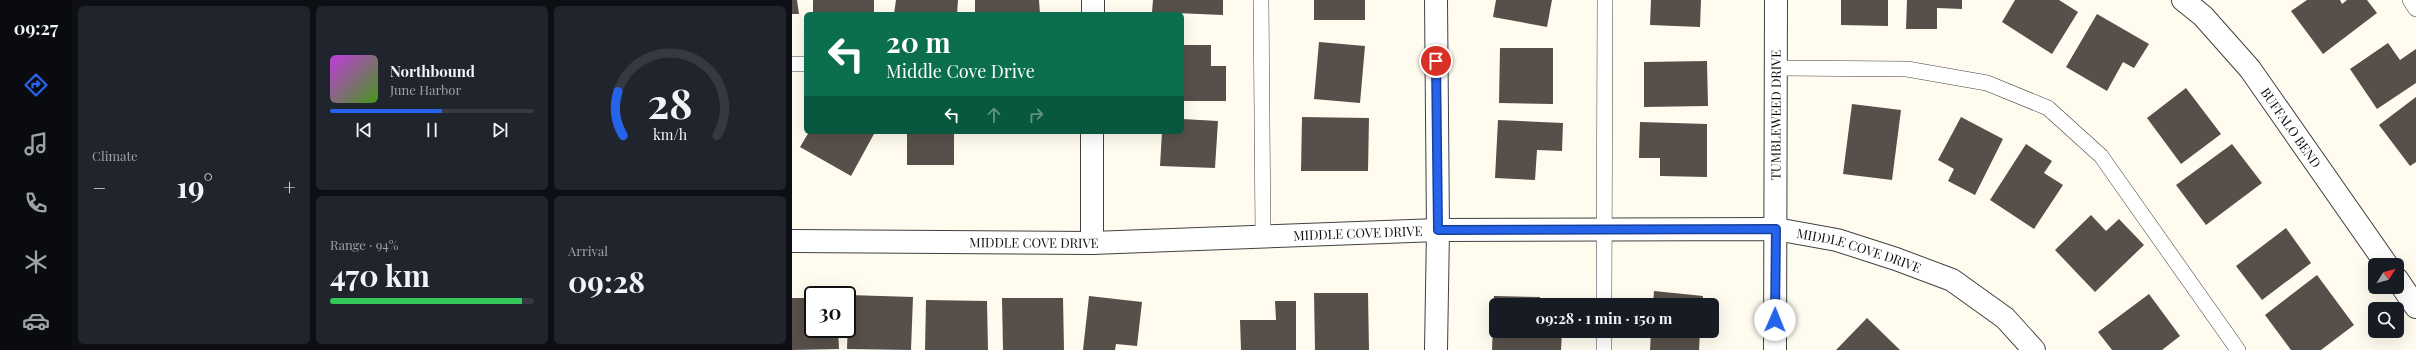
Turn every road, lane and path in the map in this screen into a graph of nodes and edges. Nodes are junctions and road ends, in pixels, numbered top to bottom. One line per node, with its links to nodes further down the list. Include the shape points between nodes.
1 (1093, 0): 9 (street)
2 (1261, 0): 17 (lane)
3 (1436, 0): 16 (street)
4 (1605, 0): 14 (lane)
5 (1776, 0): 12 (street, TUMBLEWEED DRIVE)
6 (2183, 0): 20 (street, BUFFALO BEND, via 2203,16 2250,69)
7 (2410, 0): 8 (lane)
8 (2416, 9)
9 (1093, 12)
10 (792, 64): 11 (lane)
11 (804, 64)
12 (1776, 68): 15 (street, TUMBLEWEED DRIVE); 29 (lane, via 1907,69 1987,82 2048,108 2101,156)
13 (1092, 134): 19 (street)
14 (1605, 229): 15 (street, MIDDLE COVE DRIVE); 16 (street, MIDDLE COVE DRIVE); 22 (lane)
15 (1776, 229): 27 (street, TUMBLEWEED DRIVE); 28 (street, MIDDLE COVE DRIVE, via 1837,240 1896,258 1952,280 2005,318)
16 (1438, 230): 17 (street, MIDDLE COVE DRIVE); 25 (street)
17 (1263, 236): 19 (street, MIDDLE COVE DRIVE)
18 (792, 241): 19 (street, MIDDLE COVE DRIVE)
19 (1092, 242)
20 (2382, 258)
21 (2404, 289): 23 (street)
22 (1604, 298)
23 (2416, 307)
24 (1604, 338): 26 (lane)
25 (1436, 350)
26 (1604, 350)
27 (1775, 350)
28 (2034, 350)
29 (2238, 350)

